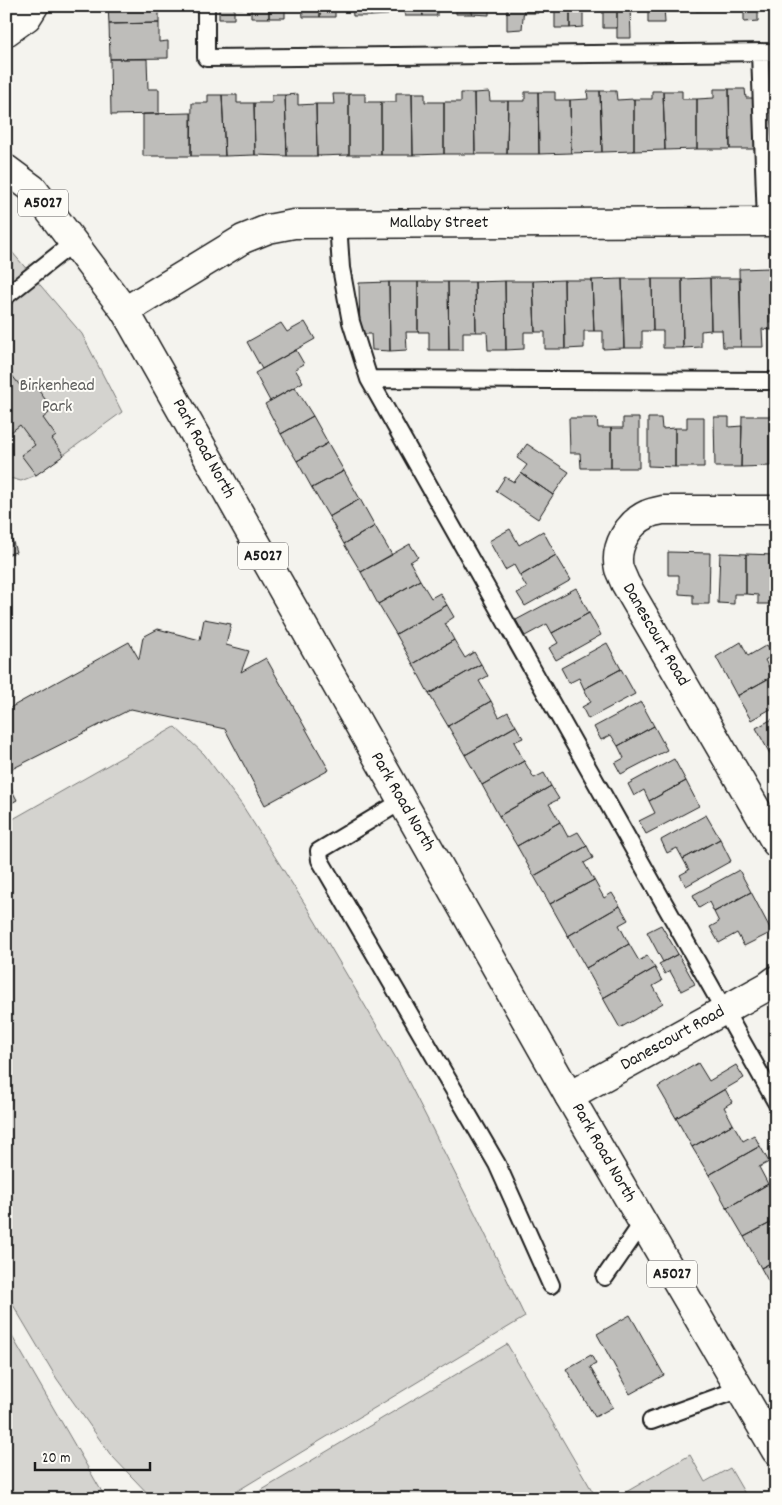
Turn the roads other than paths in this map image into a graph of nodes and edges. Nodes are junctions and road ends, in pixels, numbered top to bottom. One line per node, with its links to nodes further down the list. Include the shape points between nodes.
1 (34, 6): 3 (main road, via 27,17)
2 (206, 6): 4 (lane, via 206,58)
3 (6, 32)
4 (768, 52): 6 (lane)
5 (6, 169): 8 (main road, Park Road North / A5027, via 32,189)
6 (771, 222): 7 (main road, Mallaby Street)
7 (338, 223): 10 (main road, Mallaby Street, via 294,224 268,229 243,239); 11 (lane, via 350,322)
8 (73, 243): 9 (lane); 10 (main road, Park Road North / A5027)
9 (6, 296)
10 (124, 311): 14 (main road, Park Road North / A5027)
11 (369, 379): 12 (lane); 17 (lane)
12 (776, 381)
13 (776, 510): 15 (main road, Danescourt Road, via 663,510 648,514 634,522 624,536 619,551 619,567 625,583)
14 (402, 801): 18 (main road, Park Road North / A5027); 22 (lane, via 319,851 320,860 497,1164)
15 (776, 843)
16 (776, 980): 17 (main road, Danescourt Road)
17 (724, 1010): 18 (main road, Danescourt Road); 19 (lane)
18 (569, 1096): 20 (main road, Park Road North / A5027)
19 (776, 1102)
20 (642, 1222): 21 (lane); 23 (main road, Park Road North / A5027)
21 (605, 1277)
22 (551, 1285)
23 (740, 1389): 24 (lane); 25 (main road, Park Road North / A5027)
24 (651, 1421)
25 (776, 1451)

